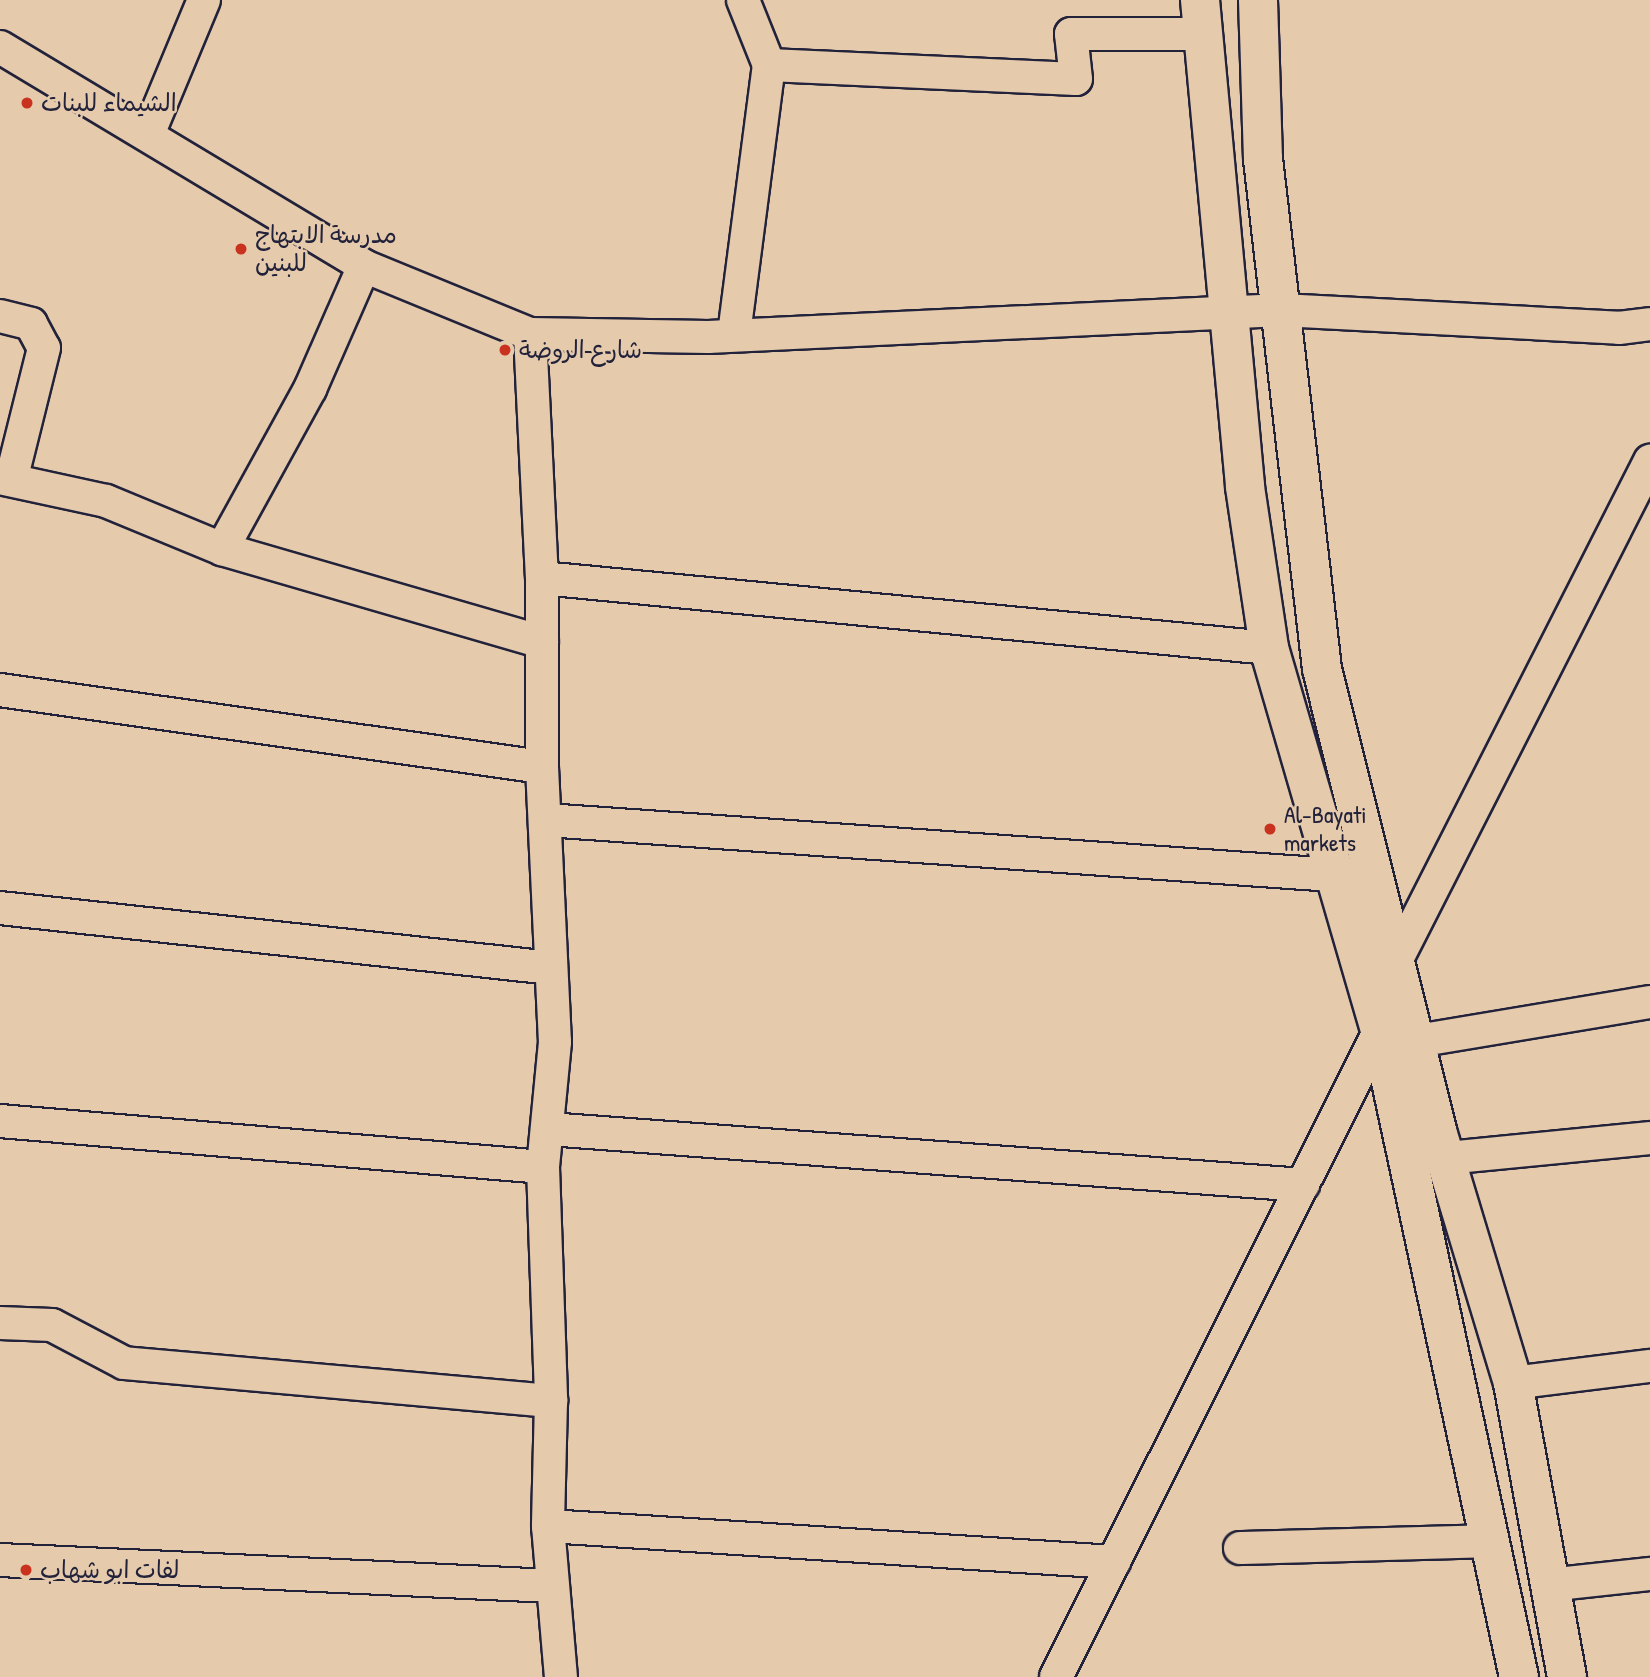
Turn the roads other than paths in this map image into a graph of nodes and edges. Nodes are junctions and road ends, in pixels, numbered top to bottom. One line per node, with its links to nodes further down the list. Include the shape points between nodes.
1 (204, 0): 7 (street)
2 (743, 0): 6 (street)
3 (1258, 0): 9 (street, via 1263,159)
4 (1201, 17): 6 (street, via 1071,34 1076,79); 10 (street)
5 (0, 47): 7 (street)
6 (769, 65): 14 (street)
7 (149, 132): 8 (street)
8 (364, 266): 13 (street); 17 (street, via 310,388)
9 (1280, 310): 10 (street); 12 (street, via 1619,328); 26 (street, via 1322,669)
10 (1227, 315): 14 (street); 20 (street, via 1245,487)
11 (0, 316): 16 (street, via 31,324 44,348)
12 (1650, 324)
13 (530, 334): 14 (street); 18 (street)
14 (734, 334)
15 (1650, 461): 26 (street)
16 (5, 479): 17 (street, via 106,502)
17 (222, 549): 19 (street)
18 (542, 578): 19 (street); 20 (street)
19 (542, 642): 22 (street)
20 (1269, 648): 24 (street)
21 (0, 690): 22 (street)
22 (542, 767): 23 (street)
23 (546, 820): 24 (street); 27 (street)
24 (1332, 875): 29 (street)
25 (0, 908): 27 (street)
26 (1397, 959): 30 (street)
27 (551, 968): 32 (street, via 555,1042)
28 (1650, 1002): 30 (street)
29 (1380, 1030): 36 (street); 42 (street)
30 (1417, 1041): 34 (street)
31 (0, 1121): 35 (street)
32 (548, 1129): 35 (street); 36 (street)
33 (1650, 1138): 34 (street)
34 (1446, 1158): 39 (street)
35 (543, 1167): 40 (street)
36 (1303, 1185): 45 (street)
37 (0, 1323): 40 (street, via 52,1325 124,1363)
38 (1650, 1366): 39 (street)
39 (1513, 1383): 47 (street)
40 (551, 1401): 41 (street)
41 (548, 1526): 45 (street); 48 (street)
42 (1487, 1541): 43 (street); 51 (street)
43 (1240, 1548)
44 (0, 1560): 48 (street)
45 (1114, 1562): 50 (street)
46 (1650, 1574): 47 (street)
47 (1548, 1585): 52 (street)
48 (552, 1586): 49 (street)
49 (561, 1677)
50 (1056, 1677)
51 (1519, 1677)
52 (1567, 1677)

